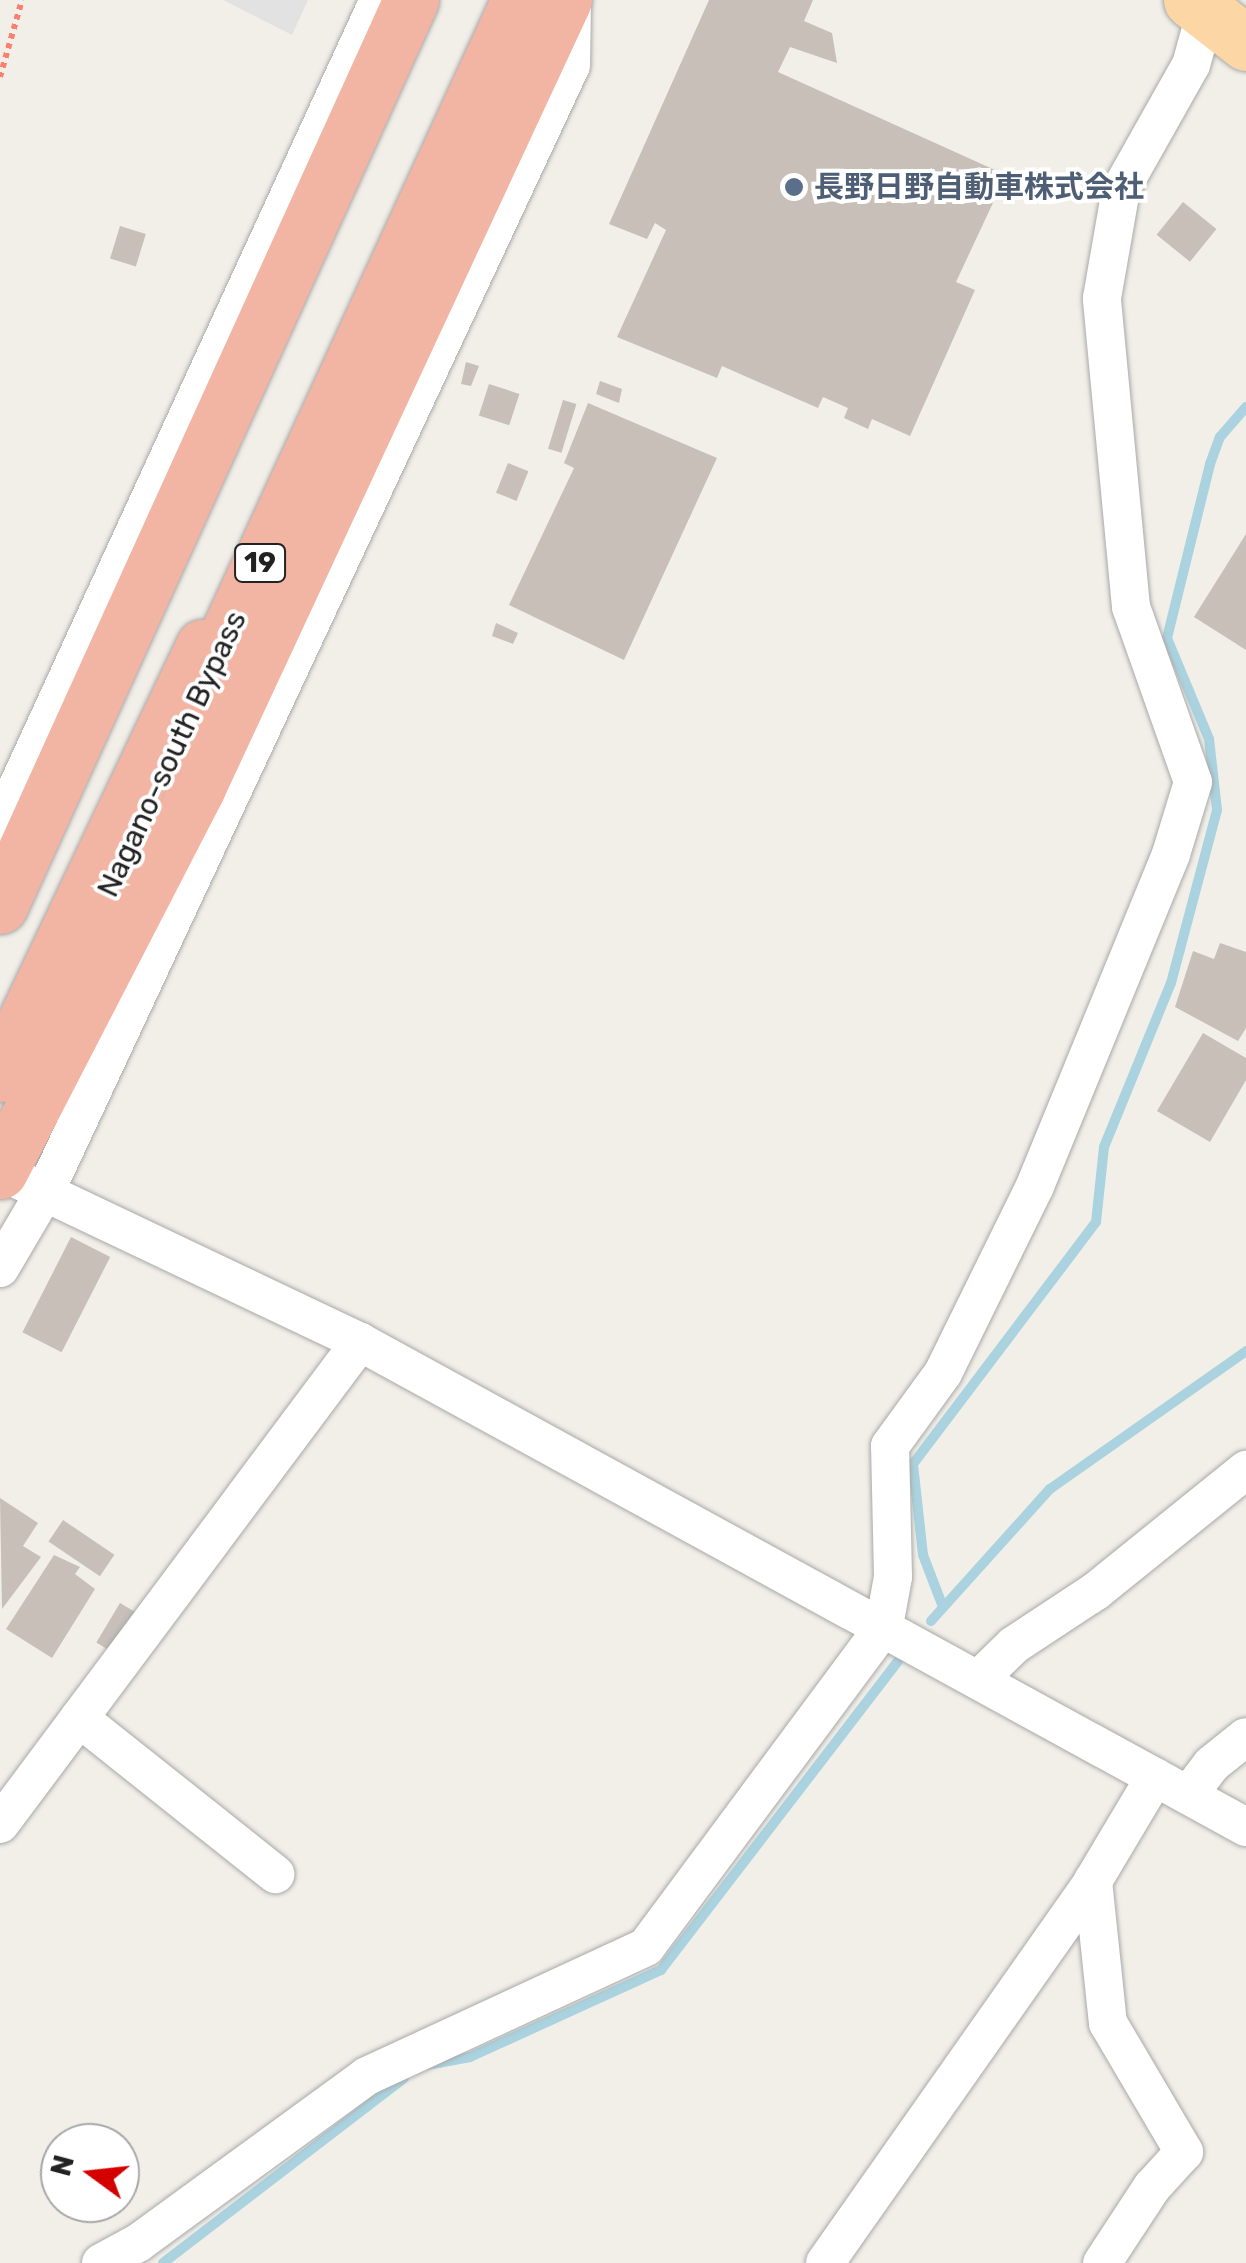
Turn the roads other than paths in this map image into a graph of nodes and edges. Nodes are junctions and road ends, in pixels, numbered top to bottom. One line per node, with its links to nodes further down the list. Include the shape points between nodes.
1 (498, 0): 9 (highway, Nagano-south Bypass / 19, via 150,764)
2 (518, 0): 10 (highway, Nagano-south Bypass / 19)
3 (564, 0): 11 (highway, 19, via 189,804)
4 (572, 0): 11 (street, via 570,65)
5 (396, 10): 7 (street); 8 (highway)
6 (1214, 18): 15 (street, via 1121,189 1102,298 1131,607 1193,782 1171,854 1034,1186 943,1373 890,1446 893,1577)
7 (0, 825)
8 (0, 906)
9 (0, 1074)
10 (0, 1126)
11 (23, 1181): 12 (street); 13 (street)
12 (0, 1268)
13 (360, 1342): 15 (street); 17 (street)
14 (1246, 1470): 16 (street, via 1096,1591 1014,1645)
15 (884, 1626): 16 (street); 25 (street, via 646,1947 367,2076)
16 (979, 1679): 19 (street)
17 (79, 1718): 21 (street); 23 (street)
18 (1246, 1737): 20 (street, via 1212,1764)
19 (1155, 1777): 20 (street); 24 (street)
20 (1190, 1794): 22 (street)
21 (0, 1824)
22 (1246, 1828)
23 (275, 1874)
24 (1093, 1881): 26 (street); 27 (street, via 1108,2023 1184,2152)
25 (101, 2263)
26 (825, 2263)
27 (1102, 2263)

